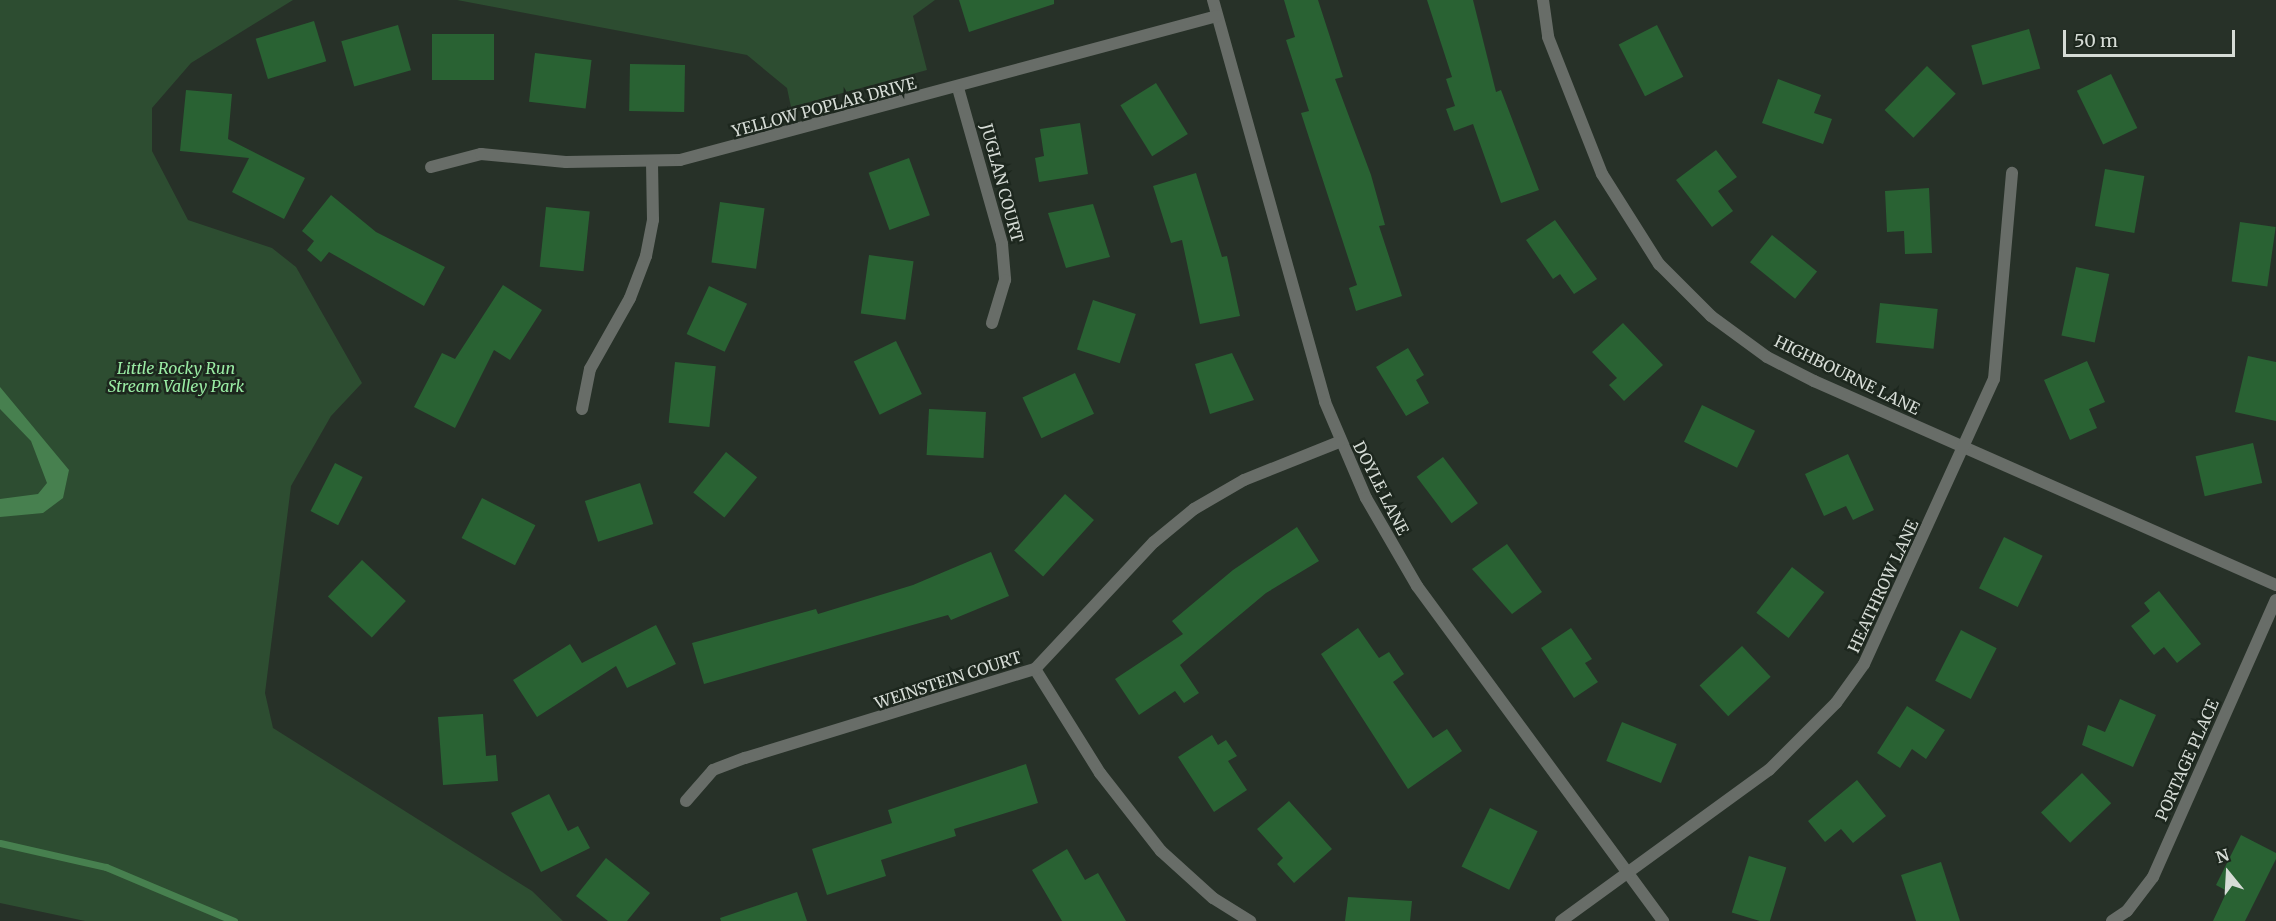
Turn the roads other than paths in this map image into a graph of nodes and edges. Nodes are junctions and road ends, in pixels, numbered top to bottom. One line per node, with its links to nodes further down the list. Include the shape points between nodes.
1 (1213, 0): 3 (street, DOYLE LANE)
2 (1543, 0): 11 (street, HIGHBOURNE LANE, via 1548,37 1602,174 1628,220 1676,282 1767,357)
3 (1217, 16): 4 (street, YELLOW POPLAR DRIVE); 10 (street, DOYLE LANE)
4 (958, 88): 5 (street, YELLOW POPLAR DRIVE, via 737,147); 8 (street, JUGLAN COURT, via 1002,244 1005,280)
5 (652, 164): 6 (street, YELLOW POPLAR DRIVE, via 482,154); 9 (street, via 653,220 646,256 630,298 590,369)
6 (431, 167)
7 (2012, 173): 11 (street, HEATHROW LANE, via 1999,361)
8 (992, 323)
9 (582, 409)
10 (1339, 442): 14 (street, WEINSTEIN COURT, via 1244,480 1194,509 1154,542); 16 (street, DOYLE LANE, via 1417,586)
11 (1964, 449): 12 (street, HIGHBOURNE LANE); 16 (street, HEATHROW LANE, via 1882,631 1836,704 1769,770)
12 (2276, 585)
13 (2276, 600): 20 (street, PORTAGE PLACE, via 2153,877 2127,911)
14 (1035, 669): 15 (street, WEINSTEIN COURT, via 713,770); 17 (street, via 1100,773 1161,852 1213,898)
15 (686, 801)
16 (1628, 874): 18 (street, HEATHROW LANE); 19 (street, DOYLE LANE)
17 (1250, 921)
18 (1561, 921)
19 (1663, 921)
20 (2112, 921)

